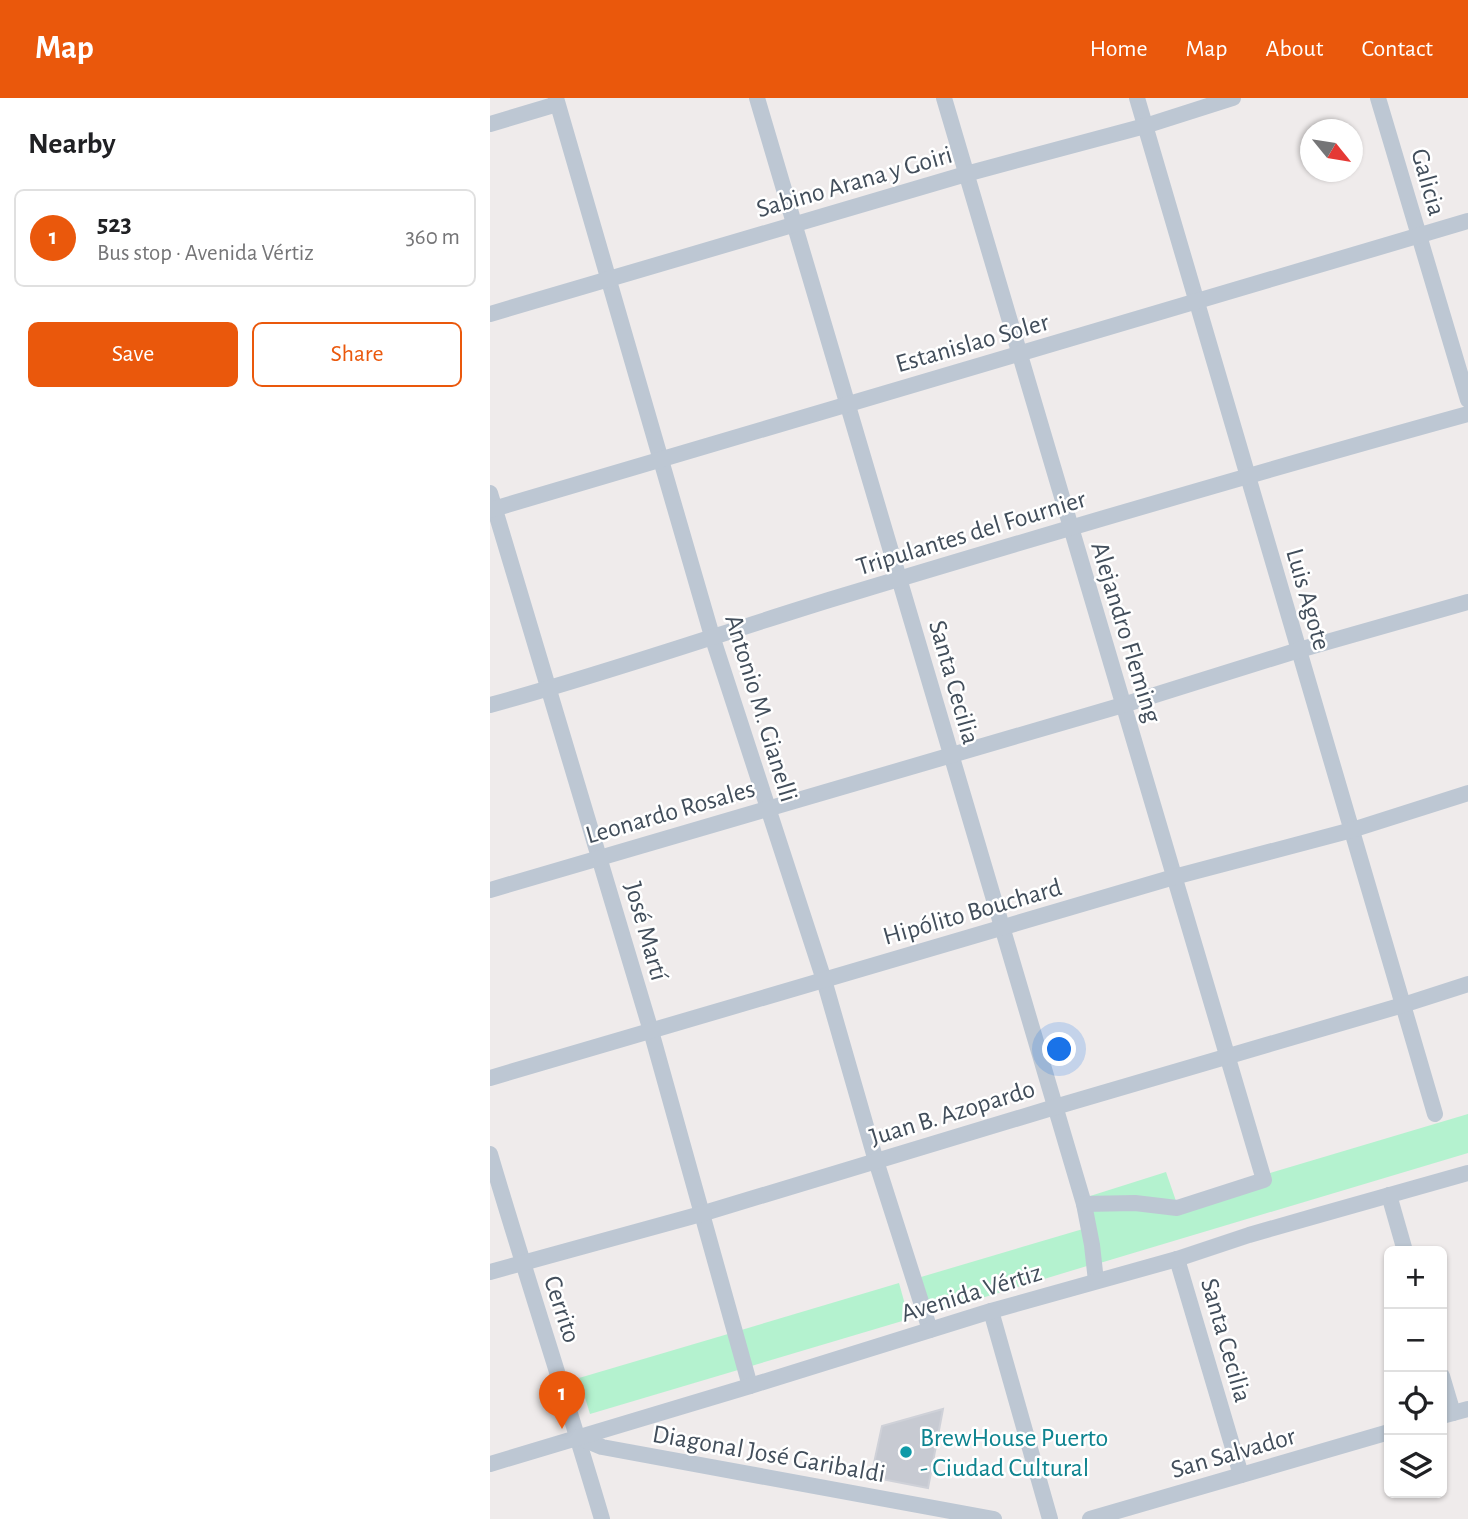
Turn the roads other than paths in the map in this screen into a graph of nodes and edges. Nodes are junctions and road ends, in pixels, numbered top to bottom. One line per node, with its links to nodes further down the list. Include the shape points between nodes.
1 (757, 98): 11 (street, Santa Cecilia)
2 (944, 98): 9 (street, Alejandro Fleming)
3 (1137, 98): 8 (street, Luis Agote)
4 (1233, 98): 8 (street, Sabino Arana y Goiri)
5 (1378, 98): 12 (street, Galicia)
6 (557, 101): 7 (street); 13 (street, Antonio M. Gianelli)
7 (490, 124)
8 (1145, 125): 9 (street, Sabino Arana y Goiri); 14 (street, Luis Agote)
9 (966, 174): 11 (street, Sabino Arana y Goiri); 16 (street, Alejandro Fleming)
10 (1468, 221): 12 (street, Estanislao Soler)
11 (794, 224): 13 (street, Sabino Arana y Goiri); 18 (street, Santa Cecilia)
12 (1419, 235): 14 (street, Estanislao Soler); 17 (street, Galicia)
13 (608, 279): 15 (street, Sabino Arana y Goiri); 20 (street, Antonio M. Gianelli)
14 (1196, 301): 16 (street, Estanislao Soler); 21 (street, Luis Agote)
15 (490, 314)
16 (1019, 354): 18 (street, Estanislao Soler); 23 (street, Alejandro Fleming)
17 (1468, 400)
18 (847, 404): 20 (street, Estanislao Soler); 24 (street, Santa Cecilia)
19 (1468, 414): 21 (street, Tripulantes del Fournier)
20 (661, 460): 22 (street, Estanislao Soler); 26 (street, Antonio M. Gianelli)
21 (1247, 475): 23 (street, Tripulantes del Fournier); 27 (street, Luis Agote)
22 (492, 504): 28 (street, José Martí)
23 (1071, 527): 24 (street, Tripulantes del Fournier); 30 (street, Alejandro Fleming)
24 (899, 579): 26 (street, Tripulantes del Fournier); 31 (street, Santa Cecilia)
25 (1468, 602): 27 (street, Leonardo Rosales)
26 (712, 636): 28 (street, Tripulantes del Fournier); 33 (street, Antonio M. Gianelli)
27 (1299, 650): 30 (street, Leonardo Rosales); 34 (street, Luis Agote)
28 (549, 689): 29 (street, Tripulantes del Fournier); 35 (street, José Martí)
29 (490, 705)
30 (1123, 705): 31 (street, Leonardo Rosales); 36 (street, Alejandro Fleming)
31 (951, 755): 33 (street, Leonardo Rosales); 38 (street, Santa Cecilia)
32 (1468, 793): 34 (street, Hipólito Bouchard)
33 (767, 808): 35 (street, Leonardo Rosales); 39 (street, Antonio M. Gianelli)
34 (1352, 830): 36 (street, Hipólito Bouchard); 41 (street, Luis Agote)
35 (600, 858): 37 (street, Leonardo Rosales); 42 (street, José Martí)
36 (1174, 877): 38 (street, Hipólito Bouchard); 43 (street, Alejandro Fleming)
37 (490, 890)
38 (1002, 928): 39 (street, Hipólito Bouchard); 45 (street, Santa Cecilia)
39 (824, 979): 42 (street, Hipólito Bouchard); 48 (street, Antonio M. Gianelli)
40 (1468, 984): 41 (street, Juan B. Azopardo)
41 (1403, 1005): 43 (street, Juan B. Azopardo); 46 (street, Luis Agote)
42 (651, 1031): 44 (street, Hipólito Bouchard); 52 (street, José Martí)
43 (1227, 1056): 45 (street, Juan B. Azopardo); 51 (street, Alejandro Fleming, via 1264,1180 1177,1208)
44 (490, 1078)
45 (1055, 1107): 48 (street, Juan B. Azopardo); 51 (street, Santa Cecilia)
46 (1435, 1114)
47 (490, 1154): 55 (street, Cerrito)
48 (876, 1161): 52 (street, Juan B. Azopardo); 59 (street, Antonio M. Gianelli)
49 (1468, 1173): 50 (street, Avenida Vértiz)
50 (1389, 1195): 53 (street); 54 (street, Avenida Vértiz)
51 (1084, 1204): 57 (street, Santa Cecilia)
52 (701, 1214): 55 (street, Juan B. Azopardo); 60 (street, José Martí)
53 (1404, 1246)
54 (1177, 1259): 57 (street, Avenida Vértiz); 66 (street, Santa Cecilia)
55 (522, 1263): 56 (street, Juan B. Azopardo); 64 (street, Cerrito)
56 (490, 1272)
57 (1096, 1281): 58 (street, Avenida Vértiz)
58 (990, 1311): 59 (street, Avenida Vértiz); 69 (street)
59 (930, 1330): 60 (street, Avenida Vértiz)
60 (750, 1386): 64 (street, Avenida Vértiz)
61 (1447, 1391): 62 (street)
62 (1454, 1413)
63 (1384, 1433): 66 (street, San Salvador)
64 (578, 1437): 65 (street, Avenida Vértiz); 67 (street, Cerrito); 68 (street, Diagonal José Garibaldi, via 602,1447)
65 (490, 1464)
66 (1241, 1475): 70 (street, San Salvador)
67 (602, 1519)
68 (994, 1519)
69 (1050, 1519)
70 (1090, 1519)

